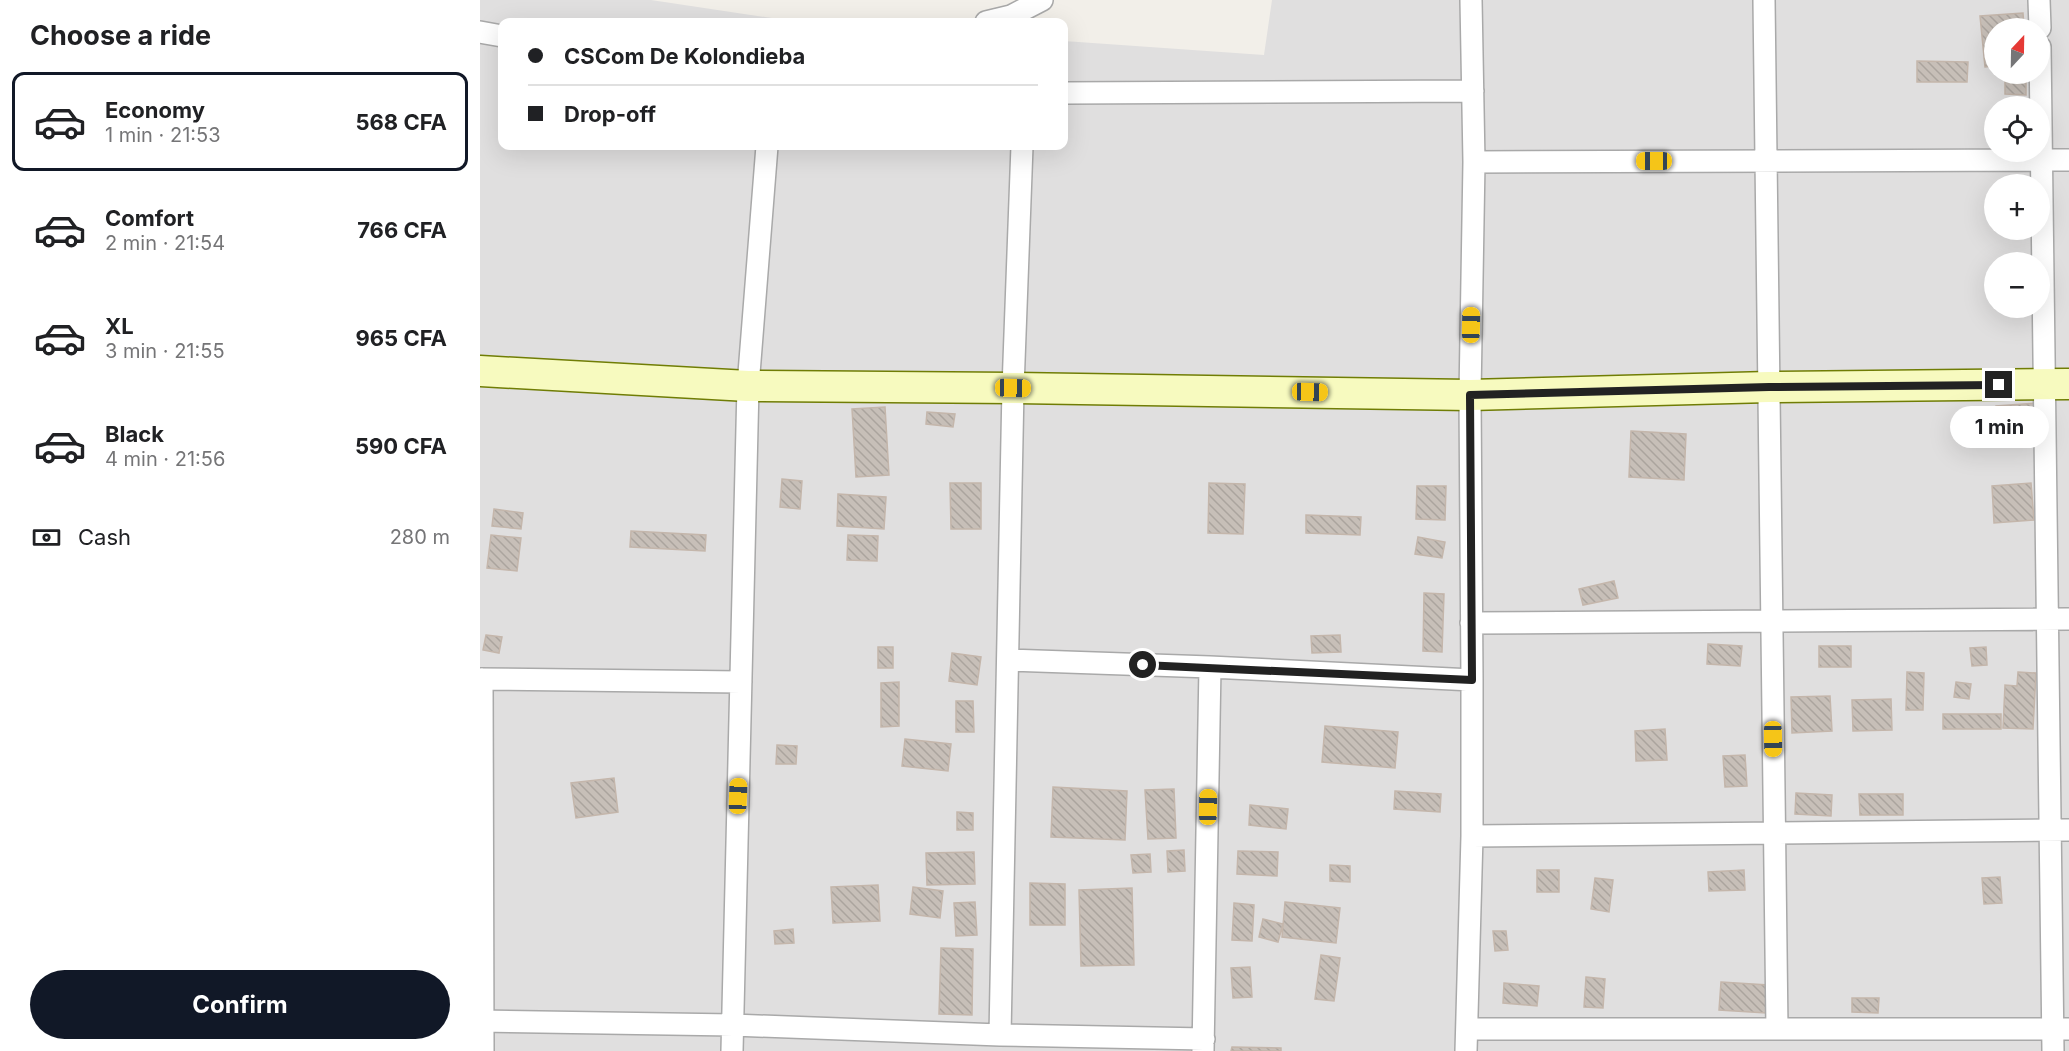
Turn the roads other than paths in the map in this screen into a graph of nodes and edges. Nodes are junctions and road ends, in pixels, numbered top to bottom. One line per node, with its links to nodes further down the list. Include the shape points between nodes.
1 (1042, 0): 5 (street)
2 (1471, 0): 9 (street)
3 (1764, 0): 13 (street)
4 (2039, 0): 6 (street)
5 (1003, 18)
6 (2040, 18)
7 (480, 32): 8 (street)
8 (498, 35)
9 (1473, 91): 10 (street); 17 (street)
10 (1068, 93)
11 (767, 150): 21 (street)
12 (1022, 150): 23 (street)
13 (1766, 160): 14 (street); 17 (street); 22 (street)
14 (1984, 160)
15 (2050, 160): 16 (street)
16 (2069, 160)
17 (1474, 162): 24 (street)
18 (2042, 162): 20 (street)
19 (480, 371): 21 (street)
20 (2057, 384): 22 (street); 25 (street)
21 (748, 386): 23 (street); 33 (street)
22 (1769, 387): 24 (street); 28 (street)
23 (1013, 388): 24 (street); 29 (street)
24 (1470, 395): 27 (street)
25 (2048, 619): 26 (street); 28 (street); 34 (street)
26 (2069, 619)
27 (1471, 622): 28 (street); 32 (street)
28 (1772, 622): 35 (street)
29 (1008, 660): 30 (street); 42 (street)
30 (1210, 667): 32 (street); 43 (street)
31 (481, 679): 33 (street); 37 (street)
32 (1472, 680): 36 (street)
33 (741, 682): 38 (street)
34 (2060, 830): 35 (street); 41 (street)
35 (1774, 832): 36 (street); 40 (street)
36 (1472, 836): 39 (street)
37 (481, 1021): 38 (street); 44 (street)
38 (733, 1025): 42 (street); 45 (street)
39 (1467, 1029): 40 (street); 46 (street)
40 (1777, 1029): 41 (street)
41 (2061, 1029): 47 (street)
42 (1000, 1035): 43 (street)
43 (1203, 1045)
44 (483, 1051)
45 (732, 1051)
46 (1466, 1051)
47 (2053, 1051)

